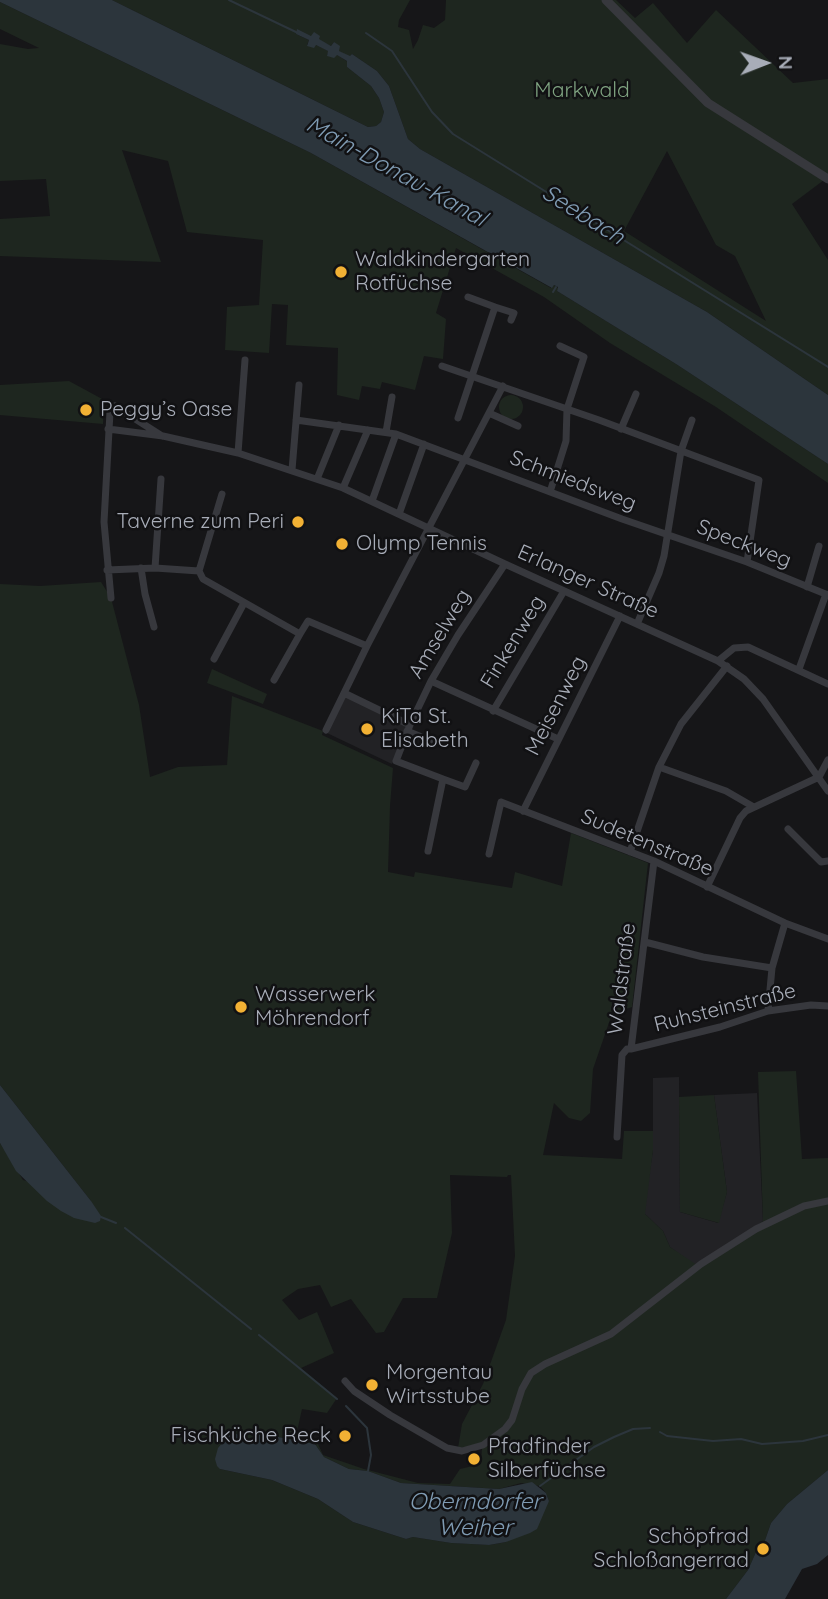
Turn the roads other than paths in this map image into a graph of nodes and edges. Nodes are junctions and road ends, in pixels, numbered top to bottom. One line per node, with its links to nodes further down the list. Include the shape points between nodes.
1 (606, 0): 2 (street, via 708,103)
2 (828, 179)
3 (468, 297): 4 (street)
4 (495, 307): 5 (street, via 514,313); 9 (street)
5 (511, 320)
6 (560, 346): 14 (street, via 584,357)
7 (245, 360): 29 (street)
8 (442, 366): 9 (street)
9 (472, 375): 11 (street); 16 (street)
10 (299, 385): 18 (street)
11 (503, 386): 14 (street); 15 (street)
12 (636, 394): 22 (street)
13 (392, 397): 24 (street)
14 (567, 409): 22 (street); 35 (street, via 566,441)
15 (489, 414): 20 (street); 30 (street)
16 (458, 418)
17 (692, 419): 28 (street)
18 (296, 420): 19 (street, Schmiedsweg); 31 (street)
19 (339, 425): 23 (street, Schmiedsweg); 32 (street)
20 (518, 426)
21 (108, 429): 26 (street, Erlanger Straße); 26 (street, Erlanger Straße, via 110,412 116,406); 46 (street)
22 (621, 429): 28 (street)
23 (368, 430): 24 (street, Schmiedsweg); 34 (street)
24 (386, 432): 25 (street, Schmiedsweg)
25 (396, 434): 27 (street, Schmiedsweg); 37 (street)
26 (163, 436): 29 (street, Erlanger Straße)
27 (424, 444): 30 (street, Schmiedsweg); 38 (street)
28 (681, 451): 40 (street); 42 (street, via 759,480)
29 (238, 453): 31 (street, Erlanger Straße)
30 (466, 460): 35 (street, Schmiedsweg); 39 (street)
31 (292, 470): 32 (street, Erlanger Straße)
32 (317, 479): 34 (street, Erlanger Straße)
33 (161, 480): 45 (street)
34 (344, 488): 37 (street, Erlanger Straße)
35 (551, 492): 40 (street, Schmiedsweg)
36 (222, 494): 47 (street)
37 (372, 501): 38 (street, Erlanger Straße)
38 (399, 514): 39 (street, Erlanger Straße)
39 (428, 528): 43 (street, Erlanger Straße); 57 (street)
40 (668, 534): 42 (street, Speckweg); 54 (street, via 659,573)
41 (819, 546): 48 (street, Speckweg)
42 (747, 562): 48 (street, Speckweg)
43 (505, 564): 49 (street, Erlanger Straße); 63 (street, Amselweg)
44 (141, 568): 45 (street); 46 (street); 55 (street)
45 (155, 568): 47 (street)
46 (107, 570): 51 (street)
47 (199, 572): 52 (street)
48 (807, 587): 50 (street, Speckweg)
49 (564, 591): 53 (street, Erlanger Straße); 66 (street, Finkenweg)
50 (827, 594): 61 (street)
51 (111, 598)
52 (244, 603): 56 (street); 58 (street)
53 (620, 616): 54 (street, Erlanger Straße); 69 (street, Meisenweg)
54 (637, 624): 59 (street, Erlanger Straße)
55 (155, 626)
56 (300, 634): 57 (street, via 308,621); 62 (street)
57 (368, 646): 65 (street)
58 (214, 659)
59 (718, 661): 60 (street, Erlanger Straße); 61 (street, via 734,648 748,647)
60 (727, 666): 73 (street, via 681,724); 74 (street, Erlanger Straße, via 763,699)
61 (799, 669): 64 (street)
62 (274, 680)
63 (430, 681): 66 (street); 67 (street, Amselweg)
64 (828, 684)
65 (344, 693): 67 (street); 68 (street)
66 (492, 711): 69 (street)
67 (409, 728): 70 (street); 75 (street, Amselweg, via 396,761)
68 (326, 730)
69 (558, 739): 78 (street, Meisenweg)
70 (434, 743)
71 (828, 760): 74 (street)
72 (476, 763): 75 (street, Amselweg, via 465,787)
73 (659, 767): 77 (street, via 726,791); 81 (street)
74 (819, 778): 76 (street, Erlanger Straße); 77 (street)
75 (443, 779): 80 (street)
76 (828, 791)
77 (752, 806): 85 (street, via 740,818)
78 (523, 811): 81 (street, Sudetenstraße); 82 (street, Sudetenstraße, via 501,802)
79 (788, 829): 84 (street, via 821,862)
80 (428, 851)
81 (629, 852): 83 (street, Sudetenstraße)
82 (489, 854)
83 (654, 861): 85 (street, Sudetenstraße); 88 (street, Waldstraße)
84 (828, 861)
85 (707, 887): 86 (street, Sudetenstraße)
86 (785, 923): 87 (street, Sudetenstraße); 89 (street)
87 (828, 939)
88 (645, 942): 89 (street); 92 (street, Waldstraße)
89 (772, 968): 91 (street)
90 (828, 1006): 91 (street, Ruhsteinstraße)
91 (768, 1011): 92 (street, Ruhsteinstraße)
92 (631, 1049): 93 (street, Waldstraße, via 622,1055)
93 (617, 1137)
94 (828, 1201): 95 (street, via 785,1213 756,1229 693,1270 611,1334 531,1373 512,1420 482,1446 461,1451 447,1448 390,1415)
95 (345, 1381)

